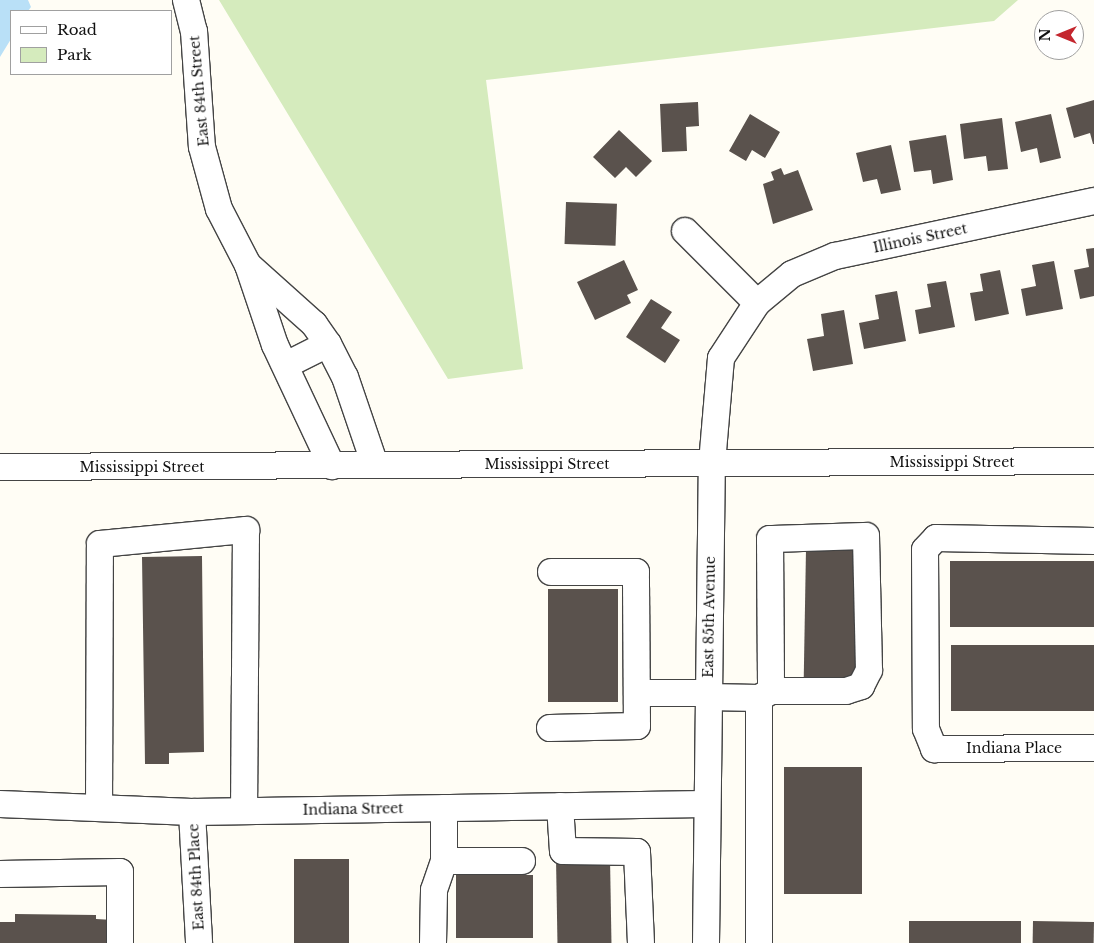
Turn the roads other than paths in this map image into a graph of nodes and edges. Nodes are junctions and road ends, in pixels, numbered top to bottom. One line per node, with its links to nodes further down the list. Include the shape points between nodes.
1 (186, 0): 4 (street, East 84th Street, via 194,31 202,147 219,209)
2 (1094, 201): 5 (street, Illinois Street, via 835,256 792,274)
3 (685, 231): 5 (street)
4 (248, 265): 6 (street, East 84th Street, via 314,324); 7 (street, East 84th Street)
5 (757, 303): 9 (street, East 85th Avenue, via 721,358)
6 (328, 344): 7 (street); 10 (street, East 84th Street, via 345,377)
7 (286, 365): 11 (street, East 84th Street)
8 (1094, 461): 9 (street, Mississippi Street)
9 (712, 463): 10 (street, Mississippi Street); 16 (street, East 85th Avenue)
10 (375, 465): 11 (street, Mississippi Street)
11 (332, 466): 12 (street, Mississippi Street)
12 (0, 468)
13 (1094, 541): 19 (street, Indiana Place, via 936,538 926,550 926,728 934,749)
14 (551, 572): 15 (street, via 636,572)
15 (637, 693): 16 (street); 18 (street, via 637,726)
16 (707, 695): 17 (street); 21 (street, East 85th Avenue)
17 (765, 695): 17 (street, via 770,539 866,536 869,670 861,686 846,691); 35 (street)
18 (550, 728)
19 (1094, 748)
20 (0, 804): 23 (street, Indiana Street)
21 (706, 804): 22 (street, Indiana Street); 34 (street, East 85th Avenue)
22 (560, 806): 24 (street, Indiana Street); 33 (street, via 563,851 637,852)
23 (99, 808): 25 (street, via 100,544 246,530); 26 (street, Indiana Street)
24 (444, 808): 25 (street, Indiana Street); 28 (street)
25 (244, 811): 26 (street, Indiana Street)
26 (192, 812): 31 (street, East 84th Place)
27 (522, 860): 28 (street)
28 (444, 861): 32 (street, via 434,890)
29 (0, 874): 30 (street, via 120,872)
30 (120, 943)
31 (199, 943)
32 (432, 943)
33 (641, 943)
34 (706, 943)
35 (759, 943)

